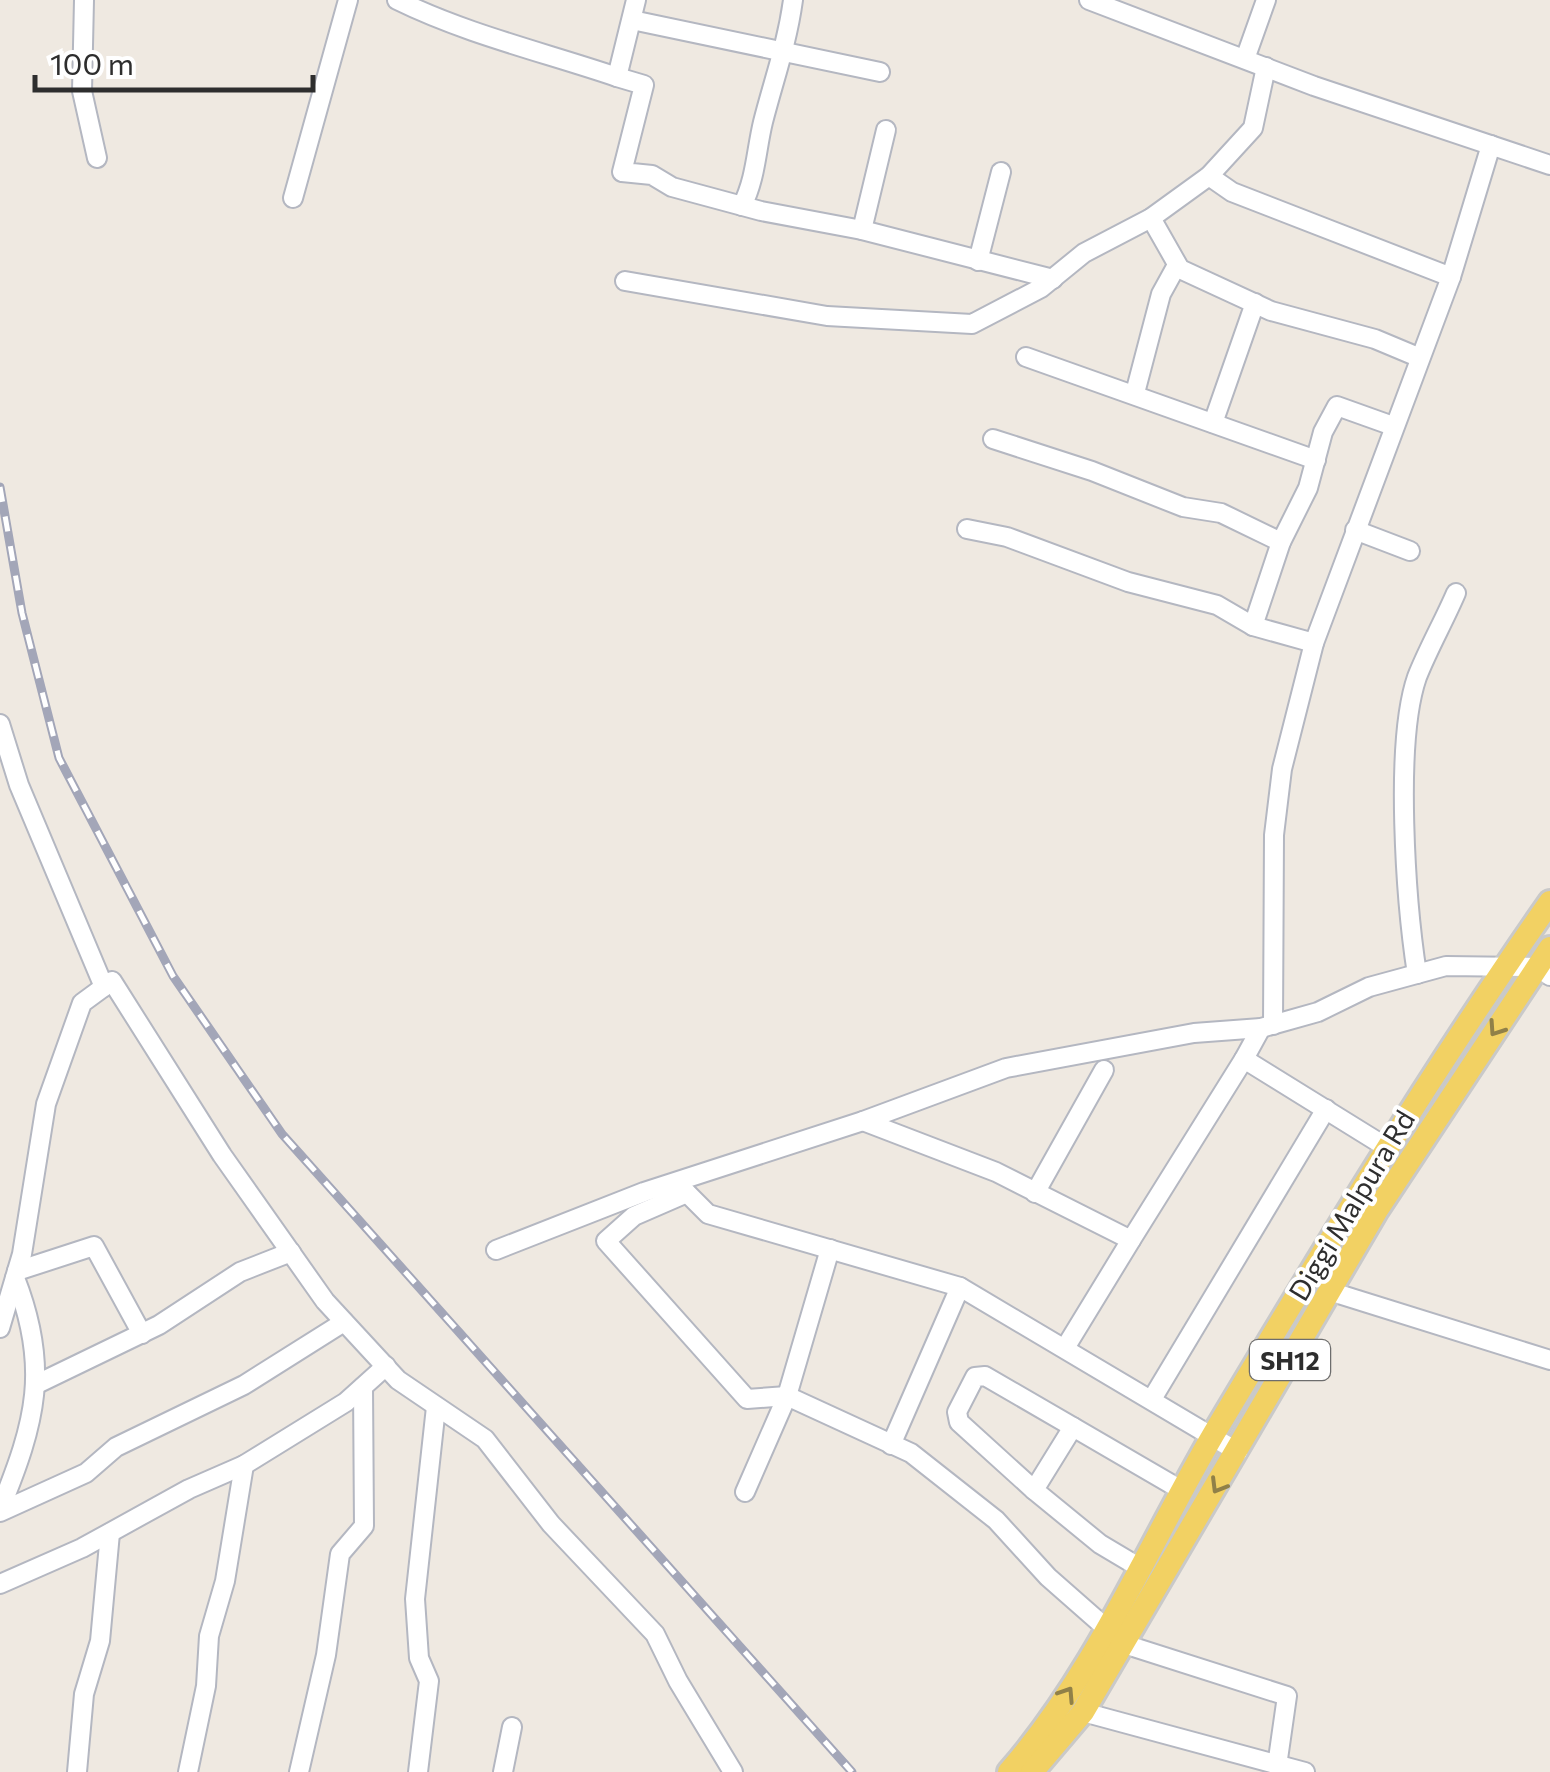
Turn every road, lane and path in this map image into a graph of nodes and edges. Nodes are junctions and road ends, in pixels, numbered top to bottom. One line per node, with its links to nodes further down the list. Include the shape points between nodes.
1 (84, 0): 16 (street, via 82,91)
2 (348, 0): 20 (street)
3 (397, 0): 13 (street, via 446,24)
4 (636, 0): 8 (street)
5 (793, 0): 9 (street)
6 (1089, 0): 10 (street)
7 (1266, 0): 10 (street)
8 (632, 20): 9 (street); 13 (street)
9 (786, 53): 12 (street); 21 (street)
10 (1245, 59): 11 (street)
11 (1266, 67): 15 (street); 19 (street, via 1253,128)
12 (880, 72)
13 (617, 77): 21 (street, via 644,86 622,172 652,175)
14 (886, 130): 23 (street)
15 (1491, 145): 17 (street); 26 (street)
16 (97, 158)
17 (1550, 165)
18 (1001, 172): 24 (street)
19 (1209, 176): 22 (street); 26 (street, via 1232,192)
20 (293, 198)
21 (742, 206): 23 (street)
22 (1150, 218): 25 (street); 27 (street, via 1084,253)
23 (862, 230): 24 (street)
24 (978, 261): 27 (street)
25 (1177, 265): 29 (street); 32 (street, via 1162,294)
26 (1451, 276): 31 (street)
27 (1053, 279): 28 (street, via 972,324 827,316)
28 (625, 281)
29 (1255, 303): 31 (street); 33 (street)
30 (1026, 356): 32 (street)
31 (1418, 357): 34 (street)
32 (1135, 393): 33 (street)
33 (1213, 423): 36 (street)
34 (1393, 426): 36 (street, via 1336,406); 38 (street)
35 (993, 439): 39 (street, via 1183,507 1221,513)
36 (1316, 460): 39 (street)
37 (967, 528): 42 (street, via 1216,606)
38 (1354, 530): 40 (street); 43 (street)
39 (1280, 542): 42 (street)
40 (1410, 550)
41 (1456, 594): 48 (street, via 1418,677 1407,719 1406,894)
42 (1253, 626): 43 (street)
43 (1314, 643): 50 (street, via 1282,769)
44 (0, 724): 49 (street)
45 (1550, 902): 47 (main road, Diggi Malpura Rd)
46 (1546, 964): 47 (street); 64 (main road, Diggi Malpura Rd / SH12, one-way to 64, via 1408,1160)
47 (1506, 966): 48 (street, via 1446,966); 55 (main road, Diggi Malpura Rd)
48 (1417, 974): 50 (street)
49 (104, 987): 61 (street, via 112,981); 62 (street, via 82,1003 46,1104)
50 (1267, 1026): 51 (street); 54 (street, via 1006,1068)
51 (1244, 1058): 53 (street); 58 (street)
52 (1104, 1070): 57 (street)
53 (1326, 1108): 55 (street); 74 (street)
54 (863, 1121): 56 (street); 57 (street)
55 (1386, 1147): 77 (main road, Diggi Malpura Rd)
56 (682, 1188): 59 (street, via 708,1214); 60 (street); 73 (street, via 606,1241 746,1399)
57 (1034, 1193): 58 (street)
58 (1131, 1240): 68 (street)
59 (830, 1249): 63 (street); 73 (street)
60 (496, 1250)
61 (290, 1252): 65 (street); 67 (street, via 240,1272)
62 (16, 1274): 66 (street); 67 (street, via 94,1246); 71 (street, via 33,1324)
63 (960, 1287): 68 (street); 78 (street)
64 (1329, 1291): 69 (street); 79 (main road, Diggi Malpura Rd / SH12)
65 (344, 1322): 70 (street); 84 (street, via 244,1385 116,1447 86,1473)
66 (0, 1328)
67 (142, 1334): 71 (street)
68 (1065, 1348): 74 (street)
69 (1550, 1360)
70 (386, 1366): 72 (street); 75 (street)
71 (37, 1384): 84 (street, via 22,1454)
72 (363, 1387): 80 (street); 96 (street, via 364,1526 340,1554)
73 (787, 1396): 78 (street); 83 (street)
74 (1152, 1399): 77 (street)
75 (436, 1407): 97 (street, via 416,1598 419,1658 429,1681); 99 (street, via 485,1439 551,1524 656,1634)
76 (1073, 1427): 81 (street); 81 (street, via 985,1376 976,1377 958,1412 960,1422); 82 (street)
77 (1213, 1436): 79 (street); 82 (main road, Diggi Malpura Rd)
78 (891, 1445): 88 (street, via 911,1453 996,1520)
79 (1238, 1452): 89 (main road, Diggi Malpura Rd / SH12, one-way to 89)
80 (244, 1464): 85 (street); 95 (street)
81 (1034, 1490): 86 (street, via 1100,1544)
82 (1183, 1491): 86 (main road, Diggi Malpura Rd)
83 (745, 1492)
84 (0, 1510)
85 (110, 1533): 87 (street); 94 (street)
86 (1145, 1564): 88 (main road, Diggi Malpura Rd / SH12)
87 (0, 1584)
88 (1106, 1628): 92 (main road, Diggi Malpura Rd / SH12, one-way to 88)
89 (1124, 1644): 90 (main road, Diggi Malpura Rd / SH12); 93 (street, via 1287,1696)
90 (1083, 1712): 92 (main road, Diggi Malpura Rd / SH12); 93 (street)
91 (512, 1727): 98 (street)
92 (1053, 1732): 100 (main road, Diggi Malpura Rd / SH12); 101 (main road, Diggi Malpura Rd / SH12)
93 (1277, 1766): 102 (street)
94 (78, 1772)
95 (188, 1772)
96 (300, 1772)
97 (418, 1772)
98 (503, 1772)
99 (733, 1772)
100 (1009, 1772)
101 (1032, 1772)
102 (1305, 1772)

